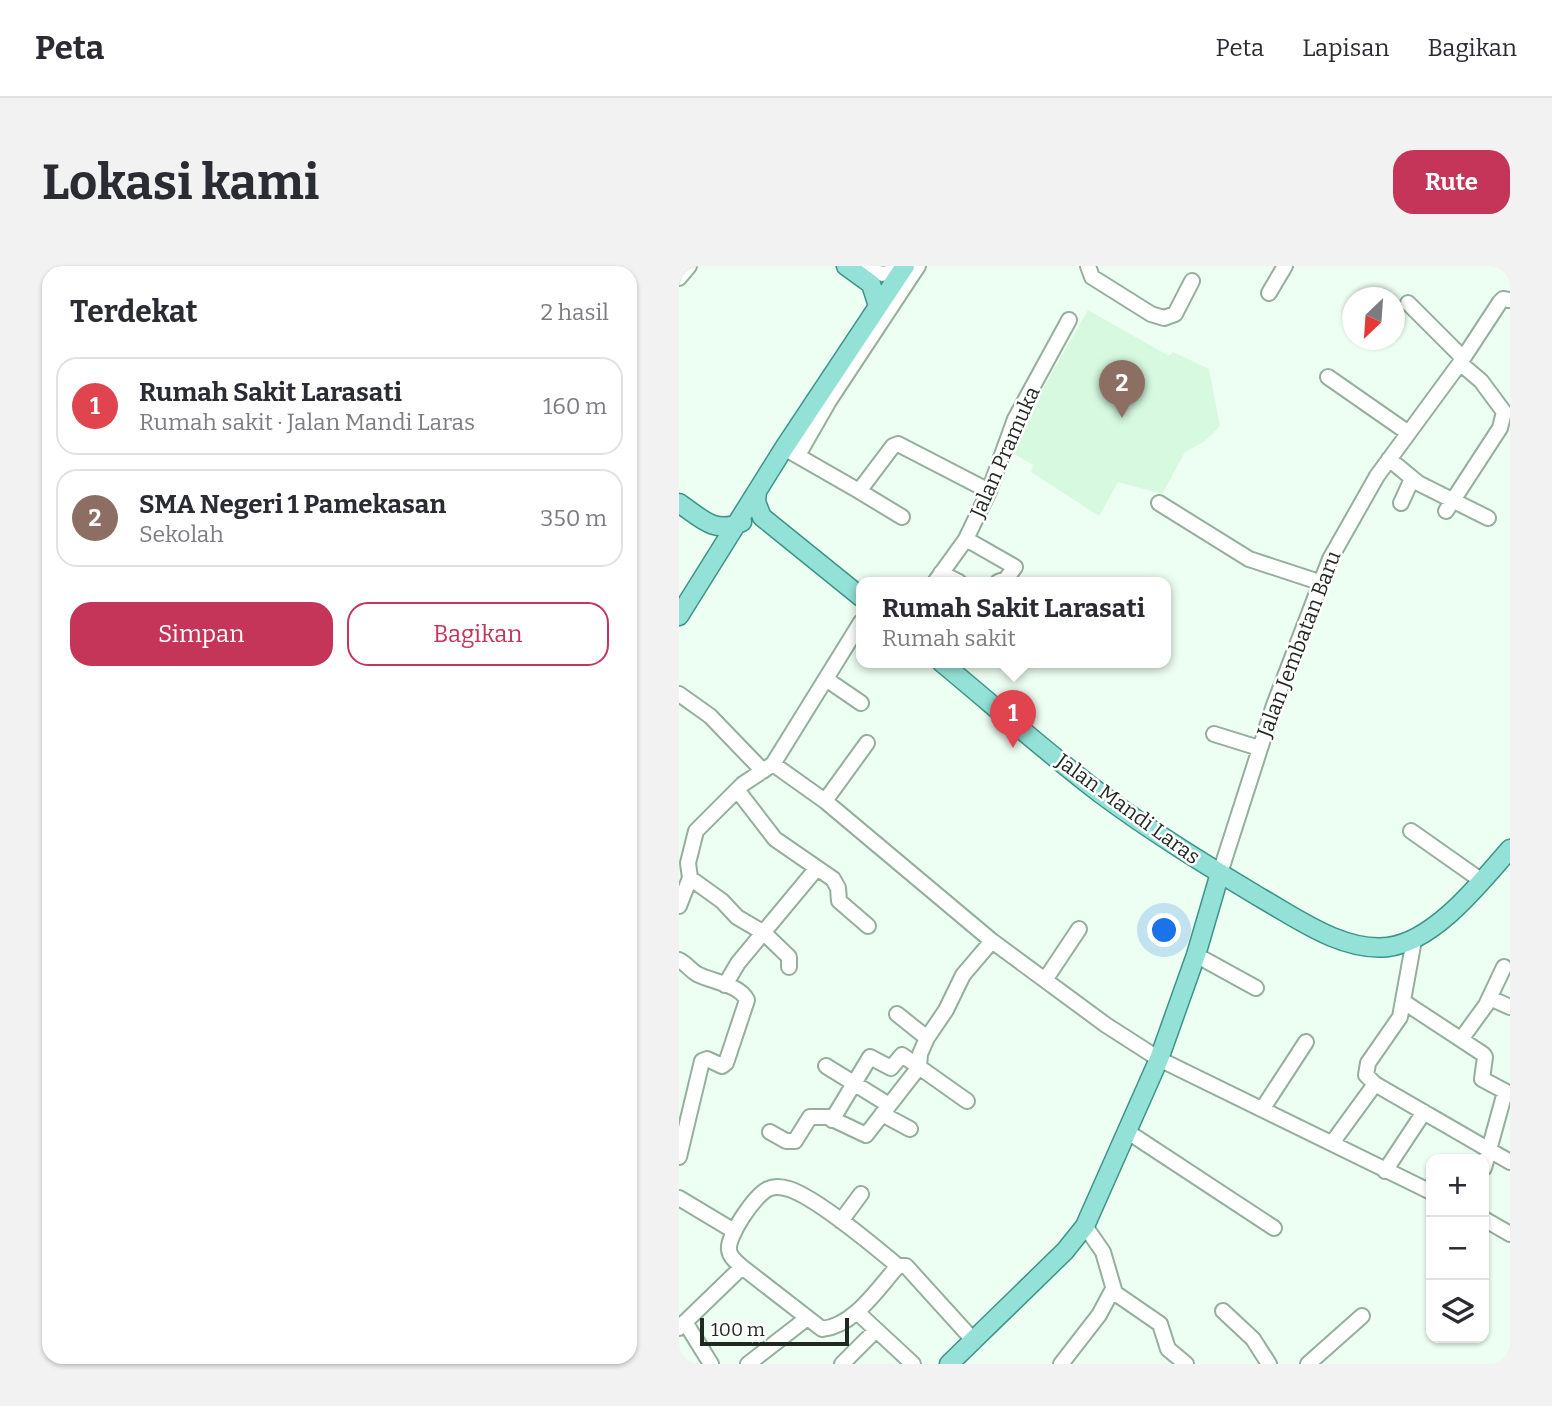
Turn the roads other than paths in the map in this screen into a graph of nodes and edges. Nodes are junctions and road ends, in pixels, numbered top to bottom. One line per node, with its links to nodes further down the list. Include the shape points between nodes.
1 (689, 266): 8 (street)
2 (846, 266): 10 (main road)
3 (863, 266): 7 (street, via 876,274)
4 (918, 266): 19 (street)
5 (1089, 266): 9 (street, via 1092,277 1164,318 1175,314)
6 (1285, 266): 11 (street)
7 (900, 271): 10 (main road); 14 (main road)
8 (679, 278)
9 (1192, 281)
10 (871, 284): 14 (main road)
11 (1269, 293)
12 (1510, 300): 16 (street, Jalan Jembatan Baru, via 1500,302)
13 (1408, 303): 16 (street)
14 (878, 306): 19 (main road)
15 (1069, 320): 24 (street, Jalan Pramuka, via 1015,419)
16 (1461, 361): 18 (street, Jalan Jembatan Baru); 27 (street, via 1504,412 1500,428)
17 (1328, 377): 18 (street)
18 (1408, 432): 20 (street, Jalan Jembatan Baru)
19 (791, 452): 22 (main road); 23 (street)
20 (1388, 459): 21 (street); 38 (street, Jalan Jembatan Baru)
21 (1412, 479): 26 (street); 27 (street)
22 (757, 491): 32 (main road, via 758,509); 33 (main road)
23 (859, 491): 24 (street, via 898,444); 29 (street)
24 (989, 491): 34 (street, Jalan Pramuka)
25 (679, 503): 31 (main road)
26 (1401, 503)
27 (1450, 506): 30 (street)
28 (1165, 507): 38 (street, via 1249,559)
29 (902, 517)
30 (1488, 518)
31 (710, 524): 33 (main road); 35 (main road, via 719,537)
32 (769, 524): 33 (main road, via 752,520); 39 (main road)
33 (736, 525): 35 (main road)
34 (966, 539): 36 (street, Jalan Pramuka); 37 (street, via 1015,567)
35 (719, 549): 40 (main road)
36 (938, 577)
37 (1006, 577)
38 (1319, 582): 48 (street, Jalan Jembatan Baru)
39 (856, 593)
40 (679, 616)
41 (856, 630): 43 (street)
42 (947, 668): 55 (main road, Jalan Mandi Laras, via 1102,795)
43 (826, 679): 45 (street); 49 (street)
44 (679, 694): 49 (street)
45 (861, 703)
46 (1215, 734): 48 (street)
47 (867, 743): 51 (street)
48 (1259, 748): 55 (street, Jalan Jembatan Baru)
49 (768, 767): 50 (street); 51 (street)
50 (738, 791): 54 (street, via 775,839); 56 (street, via 696,831 688,863)
51 (825, 801): 63 (street)
52 (1411, 831): 57 (street)
53 (1510, 849): 57 (main road)
54 (817, 868): 59 (street, via 836,883 839,901); 61 (street)
55 (1220, 873): 62 (main road, Jalan Mandi Laras, via 1348,942 1388,947); 64 (main road)
56 (690, 878): 58 (street); 61 (street)
57 (1482, 881): 62 (main road)
58 (679, 906)
59 (868, 926)
60 (1079, 929): 68 (street)
61 (764, 933): 66 (street, via 789,957); 69 (street, via 737,963)
62 (1414, 940): 72 (street)
63 (992, 941): 68 (street); 75 (street, via 963,975)
64 (1196, 955): 70 (street); 78 (main road)
65 (679, 960): 69 (street, via 695,973)
66 (789, 967)
67 (1504, 967): 71 (street)
68 (1045, 980): 78 (street)
69 (726, 985): 95 (street, via 747,1000 726,1063 702,1061)
70 (1256, 988)
71 (1490, 998): 73 (street); 76 (street)
72 (1404, 1002): 76 (street); 82 (street, via 1396,1025 1366,1069)
73 (1508, 1006)
74 (897, 1014): 75 (street)
75 (927, 1038): 80 (street)
76 (1462, 1038): 83 (street, via 1485,1057 1482,1079)
77 (1306, 1042): 85 (street)
78 (1159, 1059): 85 (street); 91 (main road)
79 (826, 1066): 81 (street)
80 (919, 1067): 81 (street, via 902,1055 891,1068 870,1056); 84 (street); 86 (street)
81 (854, 1083): 86 (street); 88 (street)
82 (1375, 1084): 87 (street); 92 (street)
83 (1508, 1093): 93 (street)
84 (967, 1101)
85 (1263, 1108): 92 (street)
86 (885, 1110): 88 (street, via 866,1135); 89 (street)
87 (1424, 1112): 93 (street); 97 (street)
88 (832, 1120): 90 (street, via 810,1116 791,1143)
89 (910, 1129)
90 (770, 1132)
91 (1128, 1132): 103 (main road); 104 (street)
92 (1332, 1143): 97 (street)
93 (1491, 1150): 94 (street); 96 (street)
94 (1489, 1155)
95 (679, 1157)
96 (1510, 1162)
97 (1385, 1171): 98 (street)
98 (1426, 1190)
99 (861, 1194): 101 (street)
100 (679, 1198): 105 (street)
101 (841, 1221): 105 (street, via 798,1193 776,1187 759,1195); 107 (street)
102 (1489, 1222): 106 (street)
103 (1085, 1226): 109 (street, via 1103,1252); 116 (main road)
104 (1274, 1228)
105 (734, 1231): 108 (street, via 728,1248)
106 (1510, 1234)
107 (898, 1266): 111 (street); 116 (street, via 912,1271)
108 (742, 1267): 113 (street); 114 (street)
109 (1113, 1289): 117 (street); 124 (street, via 1160,1324 1168,1349)
110 (1223, 1311): 118 (street, via 1253,1339)
111 (857, 1312): 113 (street, via 831,1328 822,1329); 115 (street)
112 (1362, 1316): 125 (street)
113 (806, 1319): 120 (street)
114 (682, 1325): 119 (street)
115 (876, 1330): 121 (street); 122 (street)
116 (974, 1341): 123 (main road)
117 (1067, 1362)
118 (1265, 1362)
119 (711, 1364)
120 (748, 1364)
121 (842, 1364)
122 (913, 1364)
123 (949, 1364)
124 (1187, 1364)
125 (1308, 1364)

